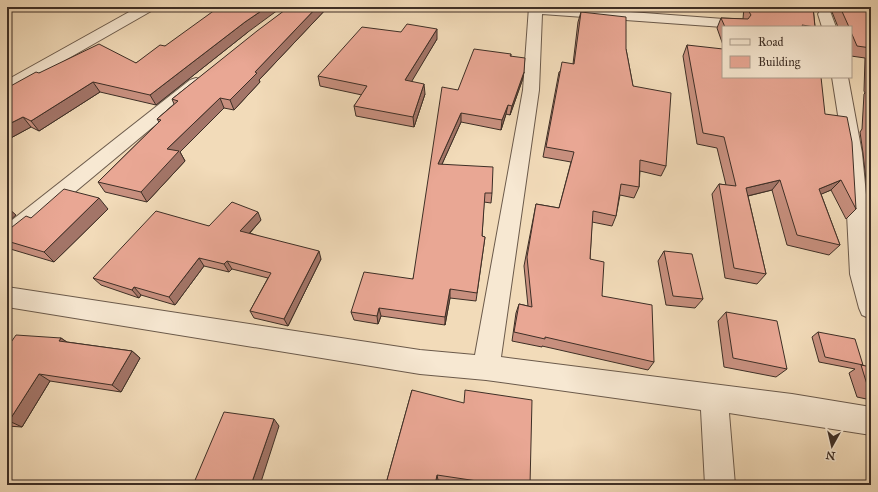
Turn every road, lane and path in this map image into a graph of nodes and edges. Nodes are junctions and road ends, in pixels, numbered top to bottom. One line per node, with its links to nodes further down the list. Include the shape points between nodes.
1 (148, 7): 6 (street)
2 (536, 8): 3 (street); 10 (street, via 531,90)
3 (737, 24)
4 (206, 74): 7 (street)
5 (840, 78): 9 (street, via 853,153 862,274)
6 (7, 87)
7 (7, 236)
8 (7, 297): 10 (street, via 420,362)
9 (871, 308)
10 (486, 368): 11 (street)
11 (714, 399): 12 (street); 13 (street)
12 (871, 420)
13 (720, 485)

